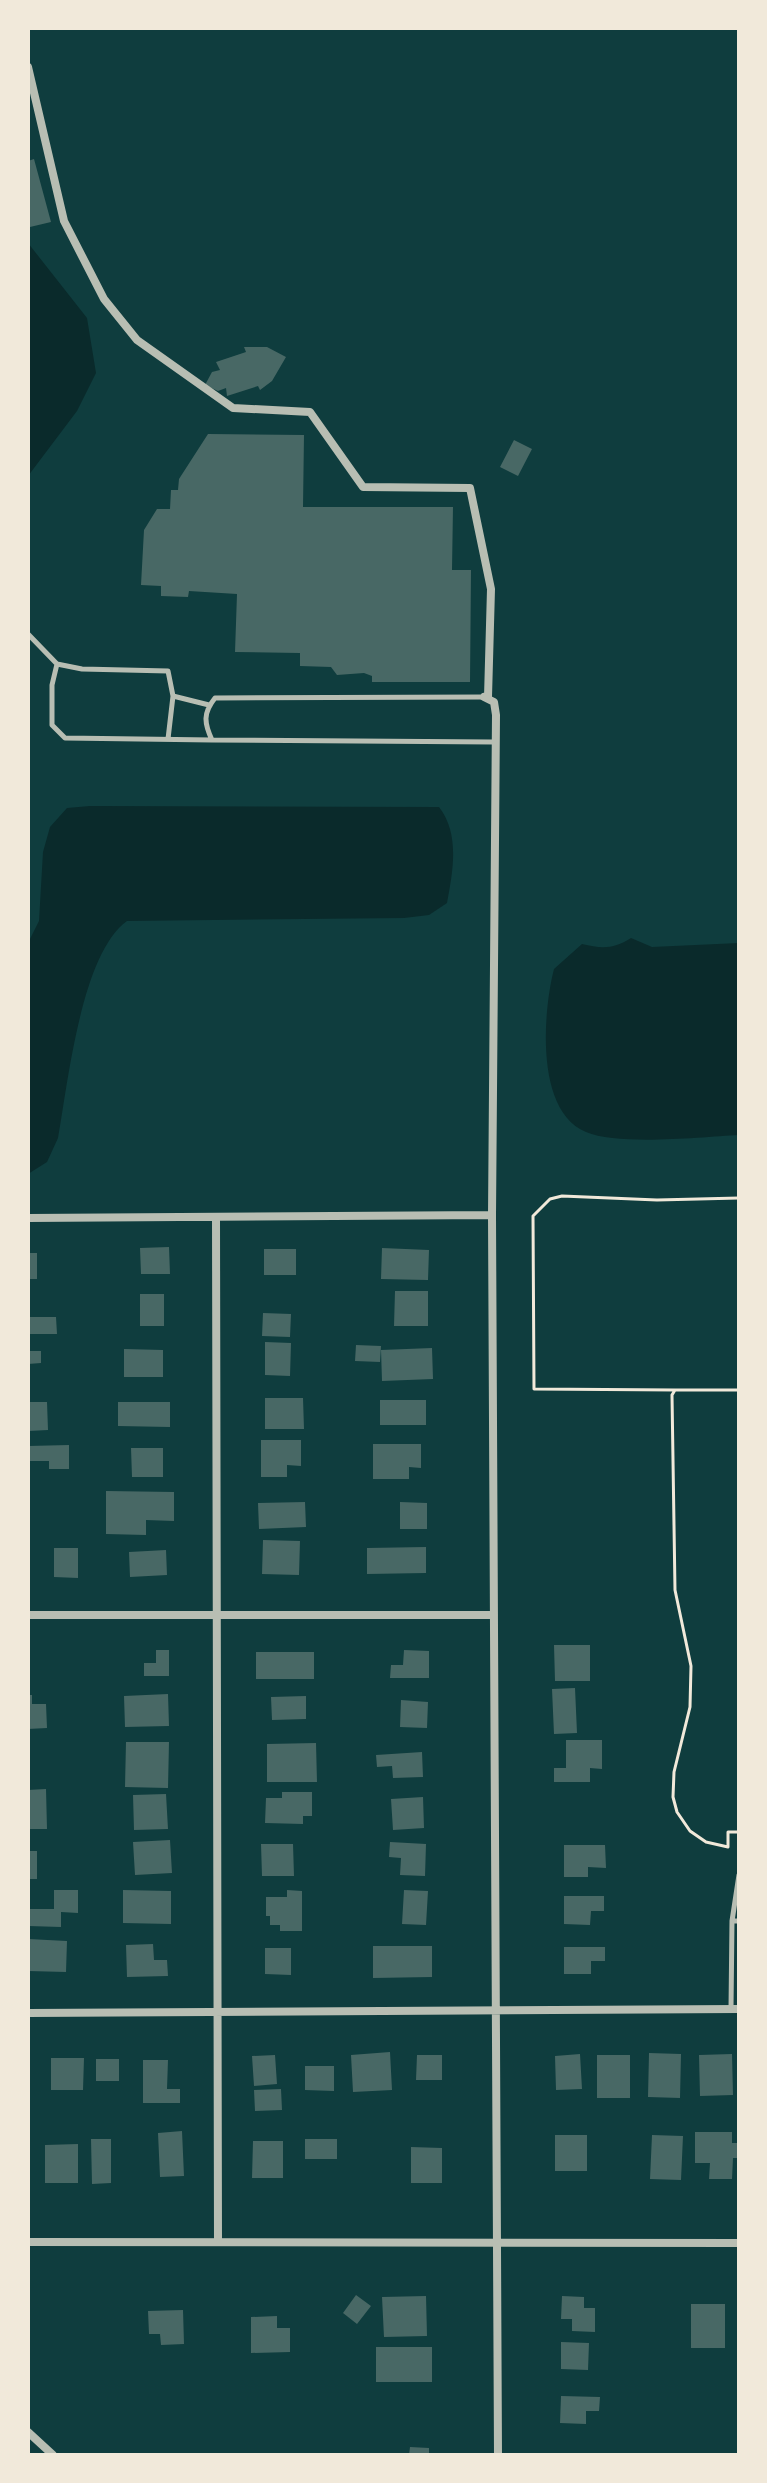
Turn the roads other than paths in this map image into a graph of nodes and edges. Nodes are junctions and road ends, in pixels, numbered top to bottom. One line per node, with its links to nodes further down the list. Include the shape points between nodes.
1 (28, 67): 5 (street, via 64,221 104,299 137,340 233,408 310,412 363,487 470,488 491,589)
2 (28, 634): 3 (lane)
3 (57, 664): 4 (lane, via 168,671); 7 (lane, via 52,725 65,738)
4 (173, 696): 6 (lane); 7 (lane)
5 (486, 697): 6 (lane, via 215,698); 9 (street, via 494,702)
6 (209, 705): 8 (lane, via 205,726)
7 (168, 739): 8 (lane)
8 (212, 740): 9 (lane)
9 (493, 742): 10 (street)
10 (492, 1215): 11 (street); 15 (street)
11 (216, 1217): 12 (street); 14 (street)
12 (28, 1218)
13 (28, 1615): 14 (street)
14 (218, 1615): 15 (street); 20 (street)
15 (494, 1615): 18 (street)
16 (739, 1875): 17 (lane)
17 (735, 1921): 19 (lane)
18 (495, 2009): 19 (street); 20 (street); 25 (street)
19 (735, 2009)
20 (218, 2012): 21 (street); 23 (street)
21 (28, 2013)
22 (28, 2242): 23 (street)
23 (218, 2242): 25 (street)
24 (739, 2243): 25 (street)
25 (495, 2244): 28 (street)
26 (28, 2432): 27 (street)
27 (53, 2455)
28 (498, 2455)

